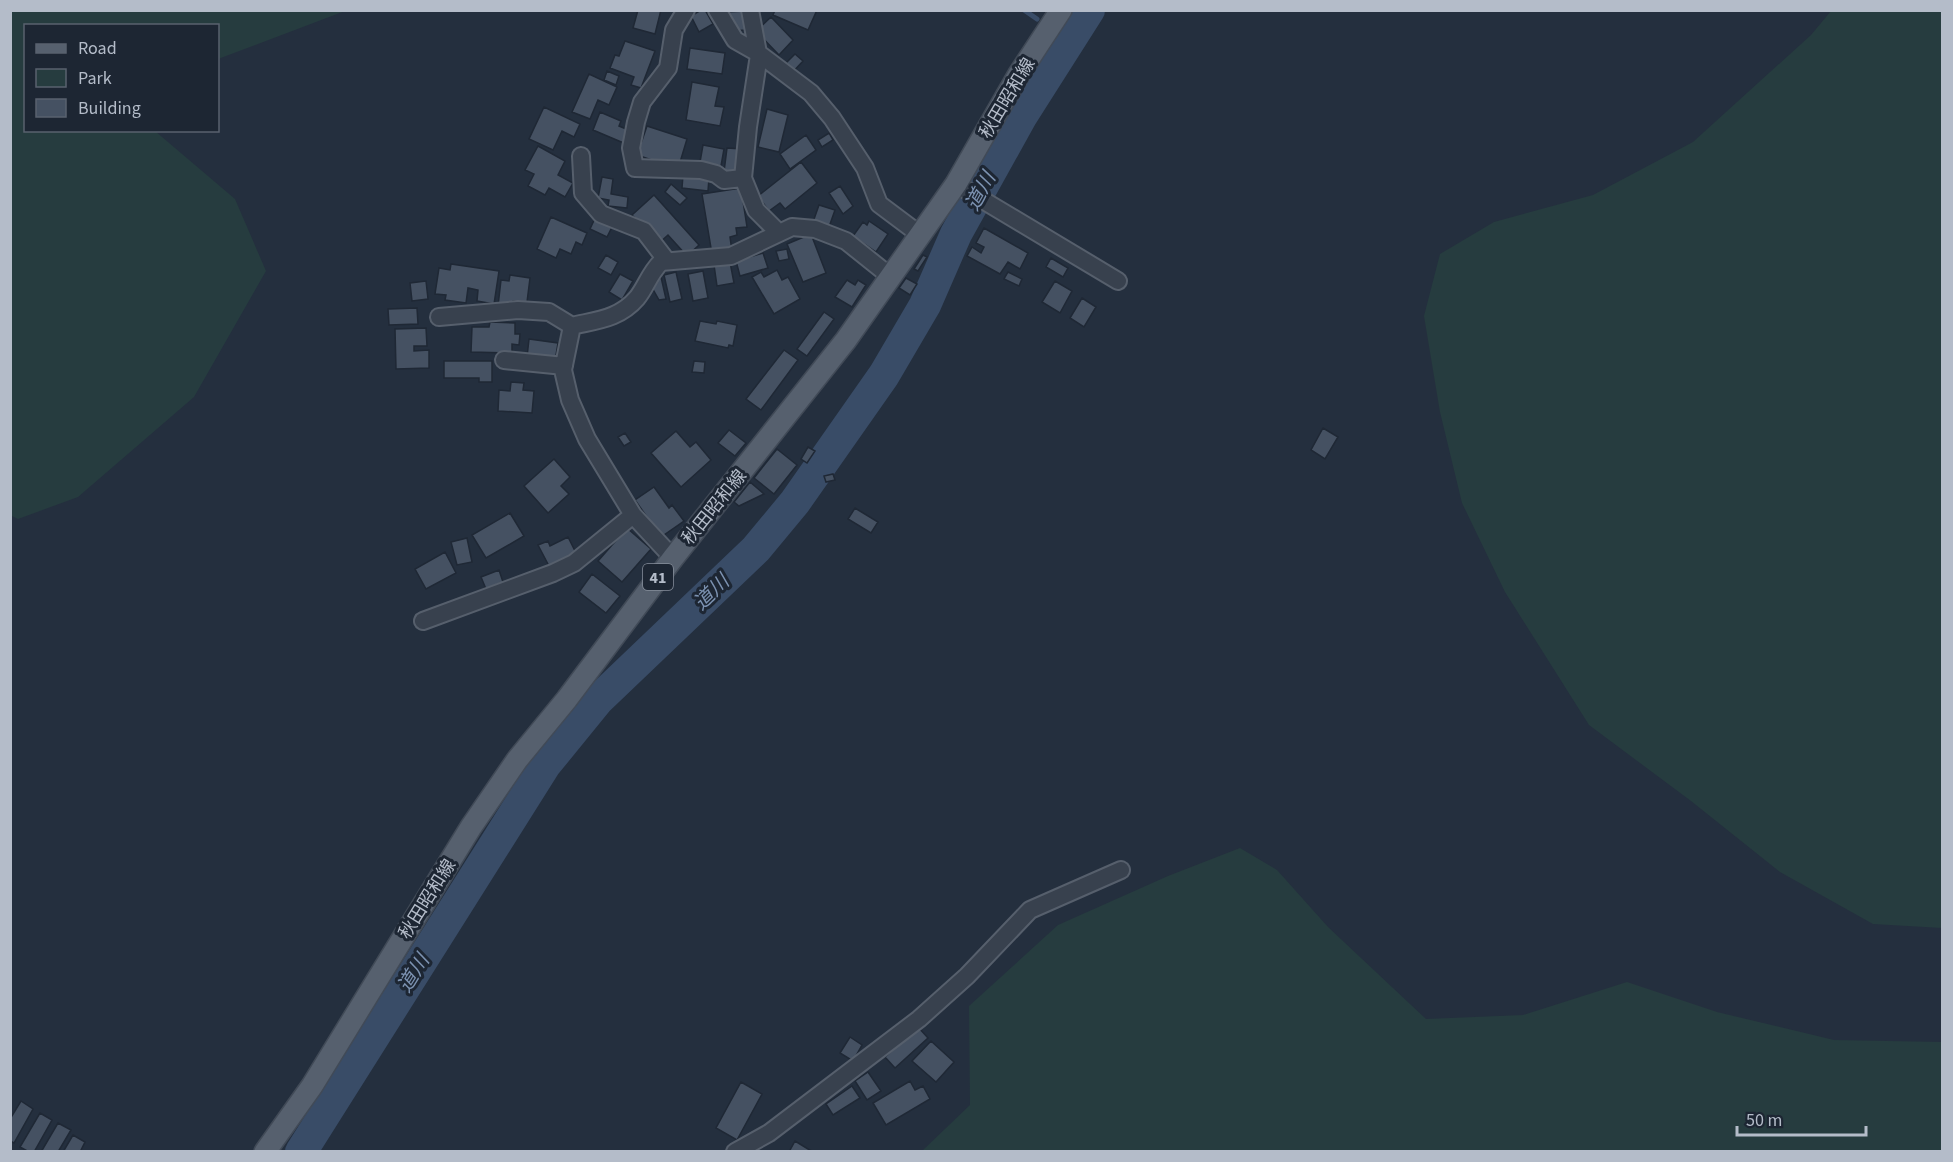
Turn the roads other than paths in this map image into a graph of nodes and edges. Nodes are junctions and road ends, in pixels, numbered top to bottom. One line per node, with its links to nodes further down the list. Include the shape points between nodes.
1 (686, 10): 7 (street, via 674,30 669,68 642,102 631,148 635,168 701,170 724,180)
2 (717, 10): 5 (street, via 735,40)
3 (750, 10): 5 (street)
4 (1061, 10): 8 (main road, 秋田昭和線 / 41, via 1019,74)
5 (759, 54): 7 (street); 10 (street, via 811,93 865,168 879,204)
6 (581, 156): 11 (street, via 583,194 601,214 644,231)
7 (743, 178): 9 (street, via 756,210)
8 (957, 184): 10 (main road, 秋田昭和線 / 41); 13 (street)
9 (778, 232): 11 (street, via 731,256); 12 (street, via 792,227 815,229 846,241)
10 (920, 234): 12 (main road, 秋田昭和線 / 41)
11 (667, 261): 15 (street, via 656,267 637,297 616,316)
12 (891, 277): 19 (main road, 秋田昭和線 / 41, via 846,340)
13 (1118, 281)
14 (439, 317): 15 (street, via 518,310 549,312)
15 (572, 326): 17 (street)
16 (504, 360): 17 (street)
17 (564, 366): 18 (street, via 570,400 587,439)
18 (633, 514): 19 (street); 20 (street, via 574,563)
19 (673, 558): 22 (main road, 秋田昭和線 / 41, via 493,794 312,1086)
20 (423, 621)
21 (1121, 870): 23 (street, via 1030,910 919,1019 769,1133)
22 (265, 1152)
23 (735, 1152)

